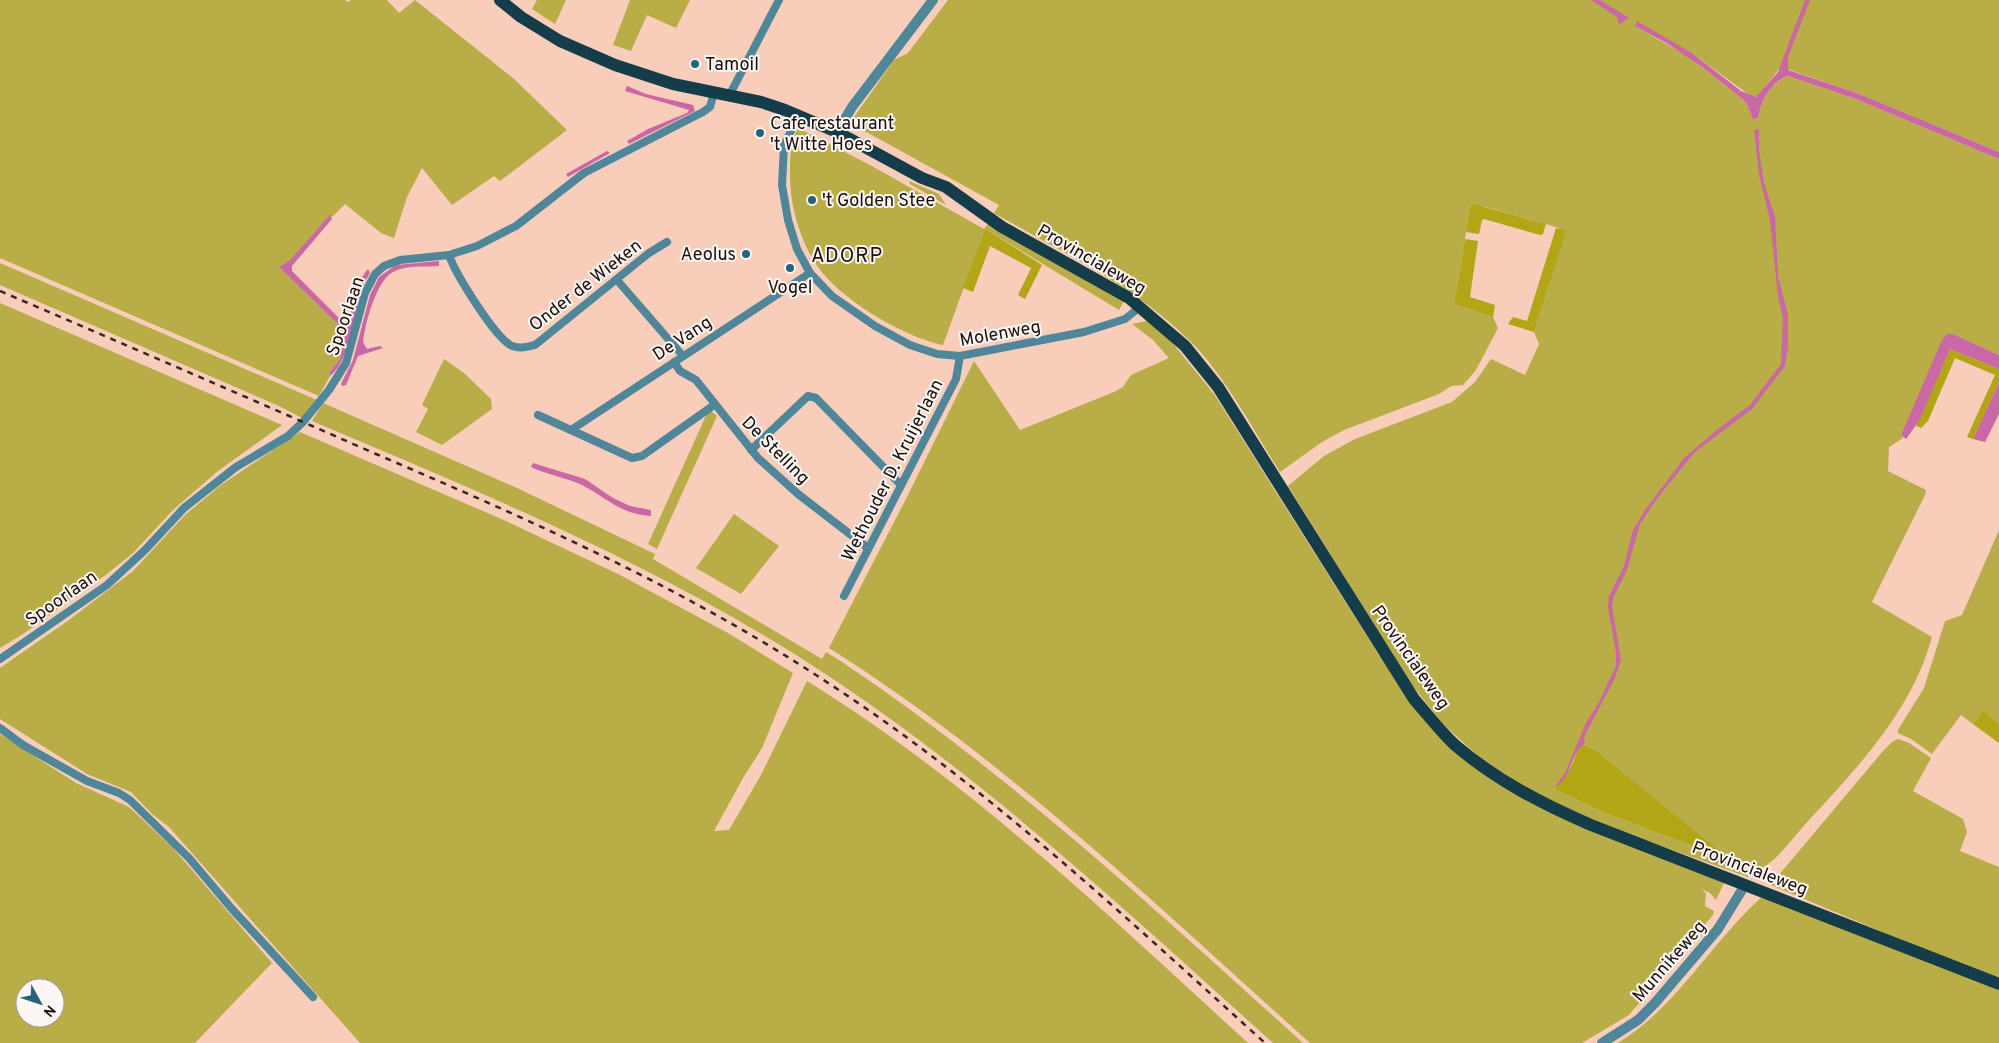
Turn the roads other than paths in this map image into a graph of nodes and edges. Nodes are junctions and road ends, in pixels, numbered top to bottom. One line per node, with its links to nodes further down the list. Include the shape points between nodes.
1 (500, 0): 4 (main road, Provincialeweg, via 560,40 600,58 655,79)
2 (779, 0): 5 (street)
3 (934, 0): 7 (street, via 852,107)
4 (714, 93): 5 (main road, Provincialeweg); 9 (street, Spoorlaan, via 710,107 703,112 584,173 516,226 477,246)
5 (729, 96): 6 (main road, Provincialeweg)
6 (798, 114): 7 (main road, Provincialeweg); 10 (street, Molenweg, via 784,145 782,185 788,220)
7 (838, 132): 12 (main road, Provincialeweg, via 922,178 967,210)
8 (667, 242): 11 (street, Onder de Wieken)
9 (449, 254): 11 (street, Onder de Wieken, via 454,268 487,318 510,345 522,348 534,345); 23 (street, Spoorlaan, via 400,260 379,269 365,294 346,363 329,390 299,426 236,467 184,508 107,585)
10 (810, 273): 13 (street, De Vang); 14 (street, Molenweg, via 832,296 875,326 910,345 937,354)
11 (617, 280): 13 (street)
12 (1140, 306): 14 (street, Molenweg, via 1125,319 1084,332); 25 (main road, Provincialeweg, via 1185,346 1213,380 1388,660 1414,699 1454,744 1508,783 1555,809)
13 (683, 356): 15 (street, De Vang)
14 (960, 356): 20 (street, Wethouder D. Kruijerlaan, via 956,380)
15 (674, 362): 16 (street, De Stelling, via 680,371 696,380); 18 (street, De Vang)
16 (714, 405): 18 (street, via 642,456 632,458); 19 (street, De Stelling)
17 (538, 415): 18 (street)
18 (571, 430)
19 (751, 450): 20 (street, via 808,396 816,398); 21 (street, De Stelling, via 798,494)
20 (901, 485): 21 (street, Wethouder D. Kruijerlaan)
21 (868, 548): 22 (street, Wethouder D. Kruijerlaan)
22 (844, 596)
23 (0, 659)
24 (0, 728): 27 (street, via 22,745 87,781 130,800 189,858)
25 (1745, 885): 26 (main road, Provincialeweg); 28 (street, Munnikeweg, via 1718,929 1655,1003 1638,1020)
26 (1999, 984)
27 (314, 997)
28 (1602, 1043)

